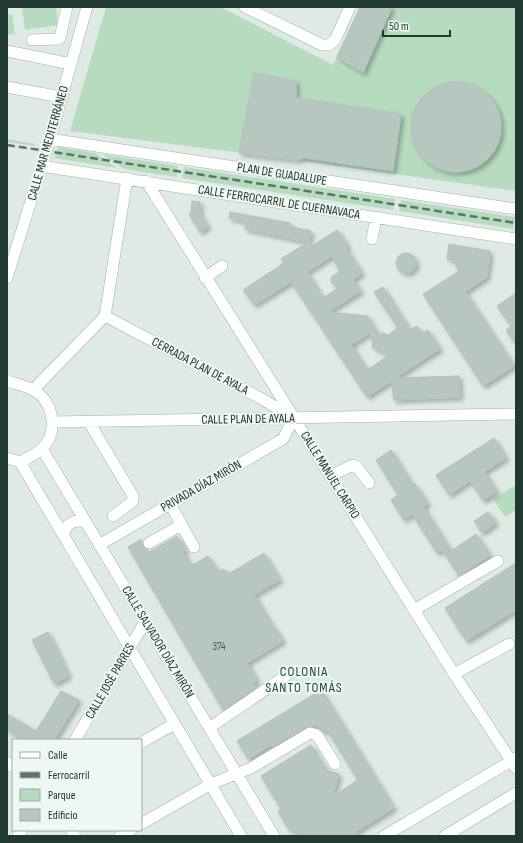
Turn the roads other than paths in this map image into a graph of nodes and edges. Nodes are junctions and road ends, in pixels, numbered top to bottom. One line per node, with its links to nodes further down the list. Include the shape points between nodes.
1 (245, 7): 2 (street, via 322,45 330,45 335,40)
2 (350, 7)
3 (67, 8): 4 (street); 5 (street, via 60,38)
4 (86, 10): 7 (street, CALLE MAR MEDITERRÁNEO)
5 (32, 40)
6 (7, 52): 7 (street)
7 (71, 64): 9 (street, CALLE MAR MEDITERRÁNEO)
8 (7, 87): 9 (street)
9 (61, 97): 10 (street, CALLE MAR MEDITERRÁNEO)
10 (49, 139): 11 (street, CALLE MAR MEDITERRÁNEO); 14 (street, PLAN DE GUADALUPE)
11 (41, 166): 12 (street, CALLE FERROCARRIL DE CUERNAVACA); 19 (street, CALLE MAR MEDITERRÁNEO)
12 (127, 178): 13 (street, CALLE FERROCARRIL DE CUERNAVACA); 21 (street)
13 (146, 181): 15 (street, CALLE FERROCARRIL DE CUERNAVACA); 20 (street, CALLE MANUEL CARPIO)
14 (516, 209)
15 (376, 217): 16 (street); 17 (street, CALLE FERROCARRIL DE CUERNAVACA)
16 (372, 239)
17 (516, 239)
18 (222, 266): 20 (street)
19 (7, 278)
20 (205, 278): 25 (street, CALLE MANUEL CARPIO)
21 (105, 316): 23 (street); 25 (street, CERRADA PLAN DE AYALA)
22 (7, 381): 23 (street)
23 (33, 390): 26 (street, via 47,403 52,413)
24 (516, 414): 25 (street, CALLE PLAN DE AYALA)
25 (294, 418): 27 (street, CALLE PLAN DE AYALA); 31 (street, CALLE MANUEL CARPIO); 33 (street, PRIVADA DÍAZ MIRÓN, via 283,439)
26 (52, 422): 27 (street, CALLE PLAN DE AYALA); 28 (street, via 51,433)
27 (89, 422): 34 (street, via 132,496 132,502)
28 (42, 448): 30 (street); 35 (street, CALLE SALVADOR DÍAZ MIRÓN)
29 (7, 458): 30 (street)
30 (20, 462): 37 (street, CALLE SALVADOR DÍAZ MIRÓN)
31 (330, 476): 32 (street, via 353,465 358,467); 42 (street, CALLE MANUEL CARPIO)
32 (369, 483)
33 (170, 504): 36 (street); 39 (street, PRIVADA DÍAZ MIRÓN)
34 (113, 516)
35 (86, 522): 37 (street, via 72,523); 39 (street, CALLE SALVADOR DÍAZ MIRÓN)
36 (181, 525): 38 (street); 40 (street)
37 (64, 534): 45 (street, CALLE SALVADOR DÍAZ MIRÓN)
38 (149, 543)
39 (99, 545): 43 (street, CALLE SALVADOR DÍAZ MIRÓN)
40 (194, 547)
41 (498, 560): 42 (street)
42 (414, 610): 47 (street, CALLE MANUEL CARPIO)
43 (145, 622): 45 (street, CALLE JOSÉ PARRES); 49 (street, CALLE SALVADOR DÍAZ MIRÓN)
44 (509, 644): 47 (street)
45 (130, 647): 48 (street, CALLE SALVADOR DÍAZ MIRÓN); 50 (street, CALLE JOSÉ PARRES)
46 (290, 673): 49 (street)
47 (454, 674): 52 (street, CALLE MANUEL CARPIO)
48 (174, 724): 51 (street); 55 (street, CALLE SALVADOR DÍAZ MIRÓN)
49 (209, 728): 54 (street, CALLE SALVADOR DÍAZ MIRÓN)
50 (76, 739)
51 (142, 742)
52 (514, 762): 59 (street)
53 (335, 764): 54 (street, via 317,735 310,733 251,768)
54 (236, 773): 55 (street); 62 (street, CALLE SALVADOR DÍAZ MIRÓN)
55 (211, 784): 57 (street); 61 (street, CALLE SALVADOR DÍAZ MIRÓN)
56 (516, 793): 63 (street)
57 (142, 823)
58 (129, 831): 60 (street)
59 (390, 835)
60 (120, 836)
61 (242, 836)
62 (274, 836)
63 (444, 836)

